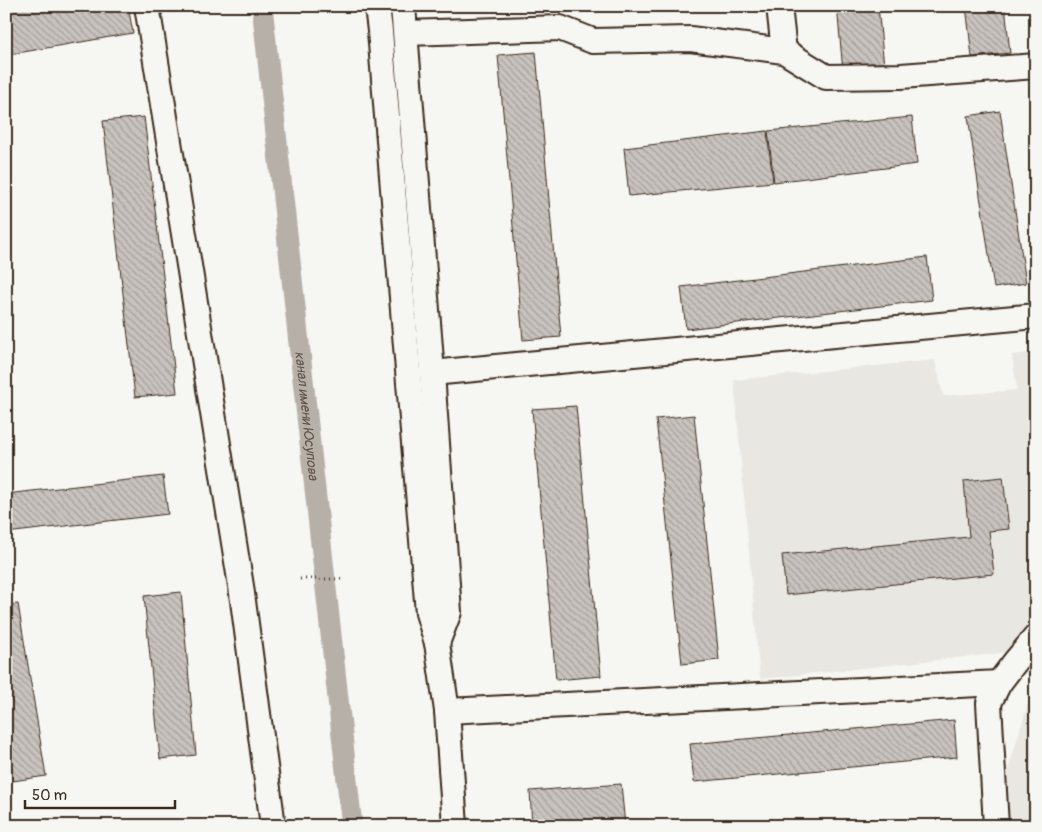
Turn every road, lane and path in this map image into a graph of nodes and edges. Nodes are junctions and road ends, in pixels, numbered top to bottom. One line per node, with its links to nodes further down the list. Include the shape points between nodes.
1 (147, 6): 16 (street, via 241,586)
2 (377, 6): 13 (street, via 428,613)
3 (404, 6): 5 (street)
4 (779, 6): 6 (street)
5 (406, 33): 6 (street, via 560,28 593,41 690,39); 9 (street)
6 (784, 51): 7 (street, via 826,77 901,76)
7 (1036, 66)
8 (1036, 316): 9 (street)
9 (432, 374): 13 (street, via 449,612)
10 (300, 579): 11 (path)
11 (342, 579)
12 (1036, 637): 14 (street)
13 (437, 643): 15 (street)
14 (999, 683): 15 (street); 18 (street, via 989,703)
15 (446, 711): 17 (street)
16 (273, 826)
17 (455, 826)
18 (996, 826)

